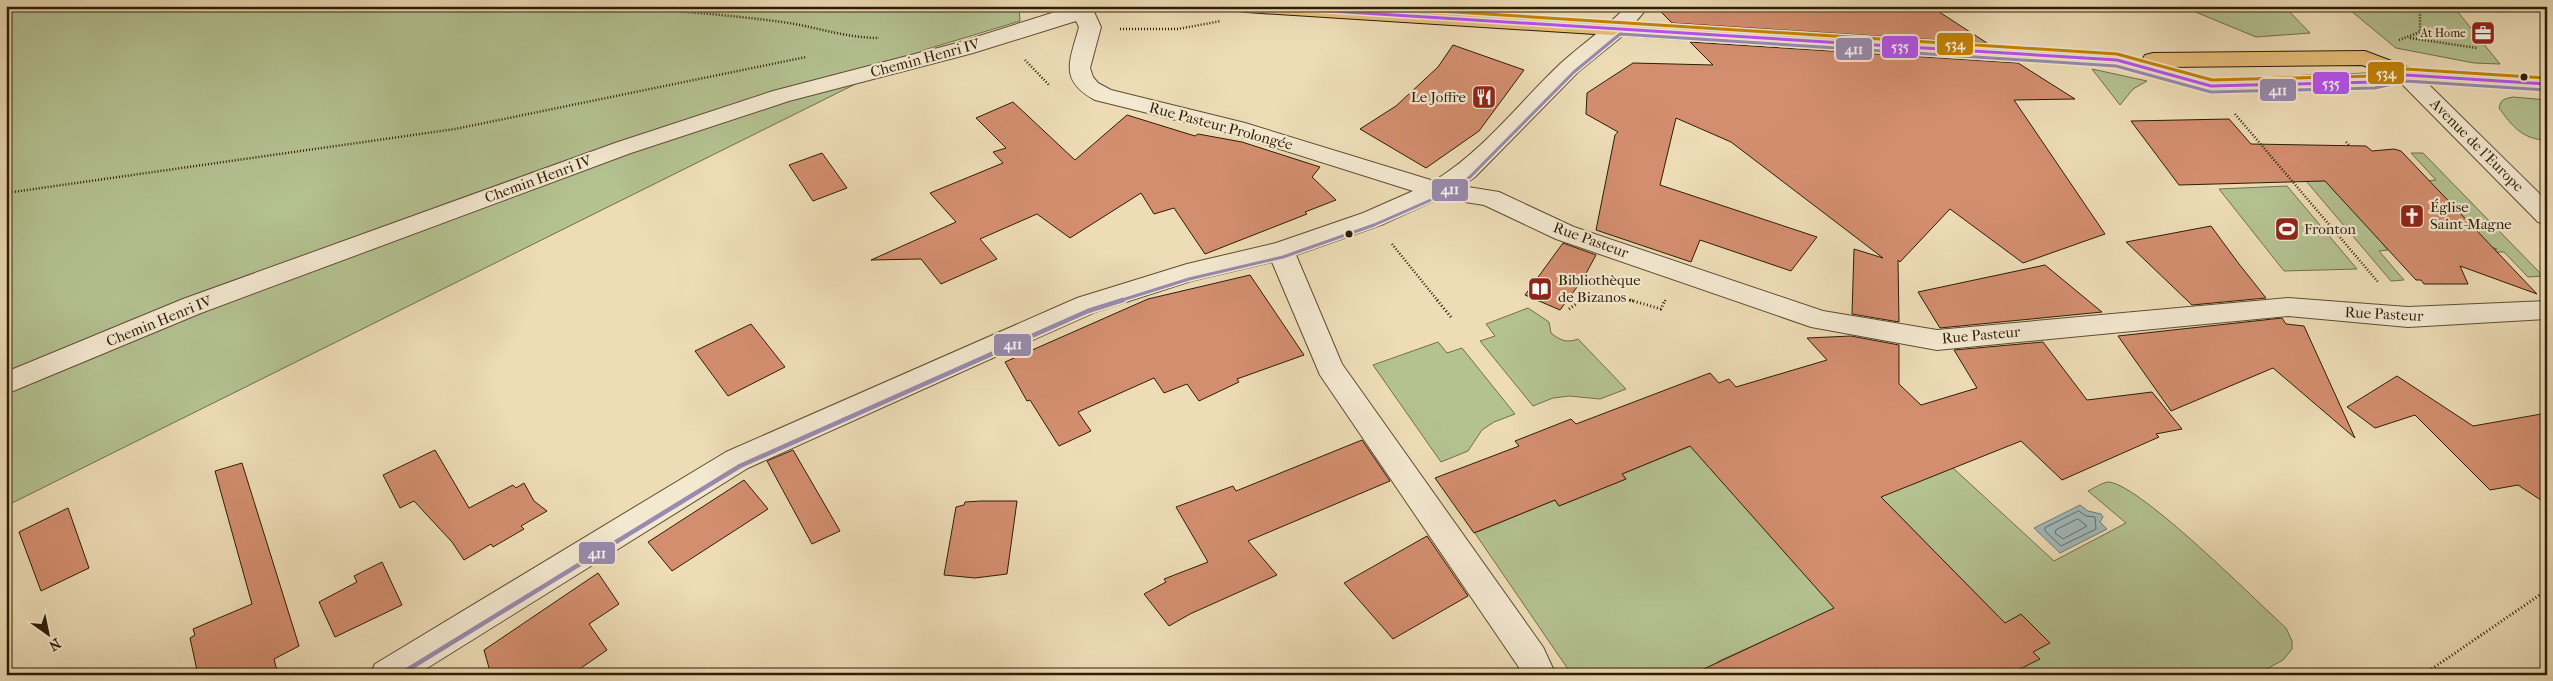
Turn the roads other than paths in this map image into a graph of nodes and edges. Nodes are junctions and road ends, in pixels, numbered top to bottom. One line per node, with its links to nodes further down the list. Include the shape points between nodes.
1 (1639, 6): 4 (street)
2 (1255, 7): 4 (main road)
3 (1086, 15): 8 (street, Rue Pasteur Prolongée, via 1079,68 1086,84 1102,95 1237,128); 12 (street, Chemin Henri IV, via 781,96 623,148 192,306)
4 (1618, 28): 5 (main road); 8 (street, via 1570,67 1466,172)
5 (2117, 60): 6 (main road, via 2365,58); 6 (main road, via 2211,86 2375,82)
6 (2406, 75): 7 (main road); 9 (street, Avenue de l'Europe)
7 (2547, 84)
8 (1437, 190): 10 (street, via 1372,219); 11 (street, Rue Pasteur, via 1490,198 1565,232 1821,320 1937,340 2288,307 2408,317)
9 (2547, 216)
10 (1281, 251): 13 (street, via 1187,273 1086,305 737,460); 14 (street, via 1330,368 1531,657)
11 (2547, 310)
12 (6, 384)
13 (387, 675)
14 (1539, 675)

